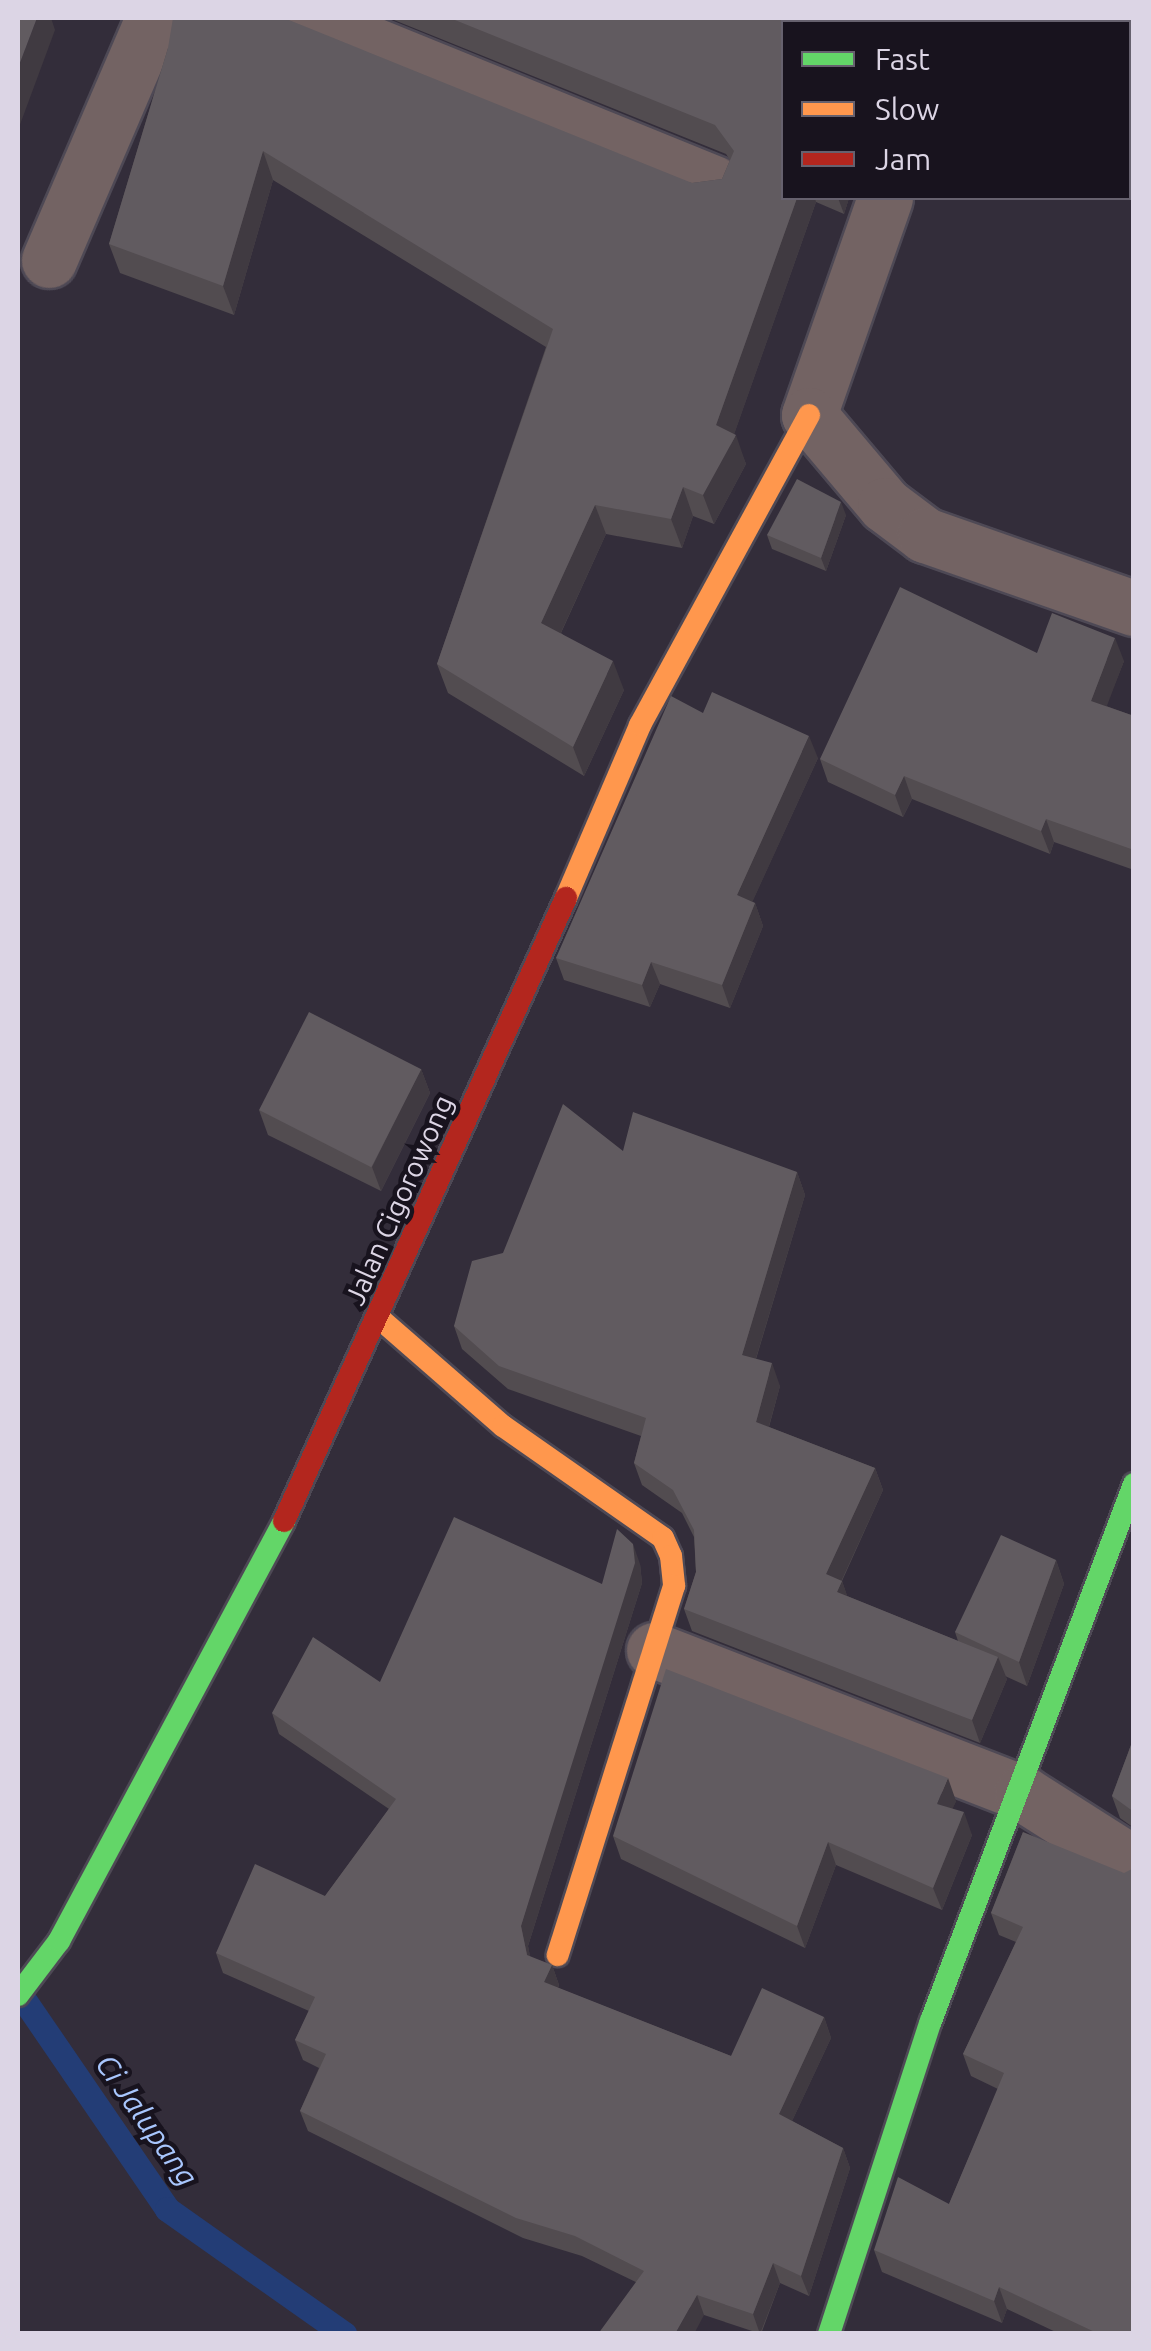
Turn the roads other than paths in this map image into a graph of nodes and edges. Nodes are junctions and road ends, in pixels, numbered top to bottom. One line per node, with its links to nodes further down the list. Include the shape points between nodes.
1 (153, 18): 5 (street)
2 (308, 18): 3 (street)
3 (714, 183)
4 (883, 200): 6 (street)
5 (50, 260)
6 (809, 415): 7 (street, via 886,505 925,535); 8 (street, Jalan Cigorowong, via 640,724)
7 (1134, 608)
8 (379, 1318): 10 (street, via 504,1426 663,1538 674,1586); 14 (street, Jalan Cigorowong, via 258,1578 59,1940)
9 (1134, 1484): 11 (street)
10 (654, 1650): 11 (street); 13 (street)
11 (1022, 1794): 12 (street); 15 (street, via 930,2021)
12 (1134, 1864)
13 (558, 1955)
14 (18, 1995)
15 (829, 2334)

